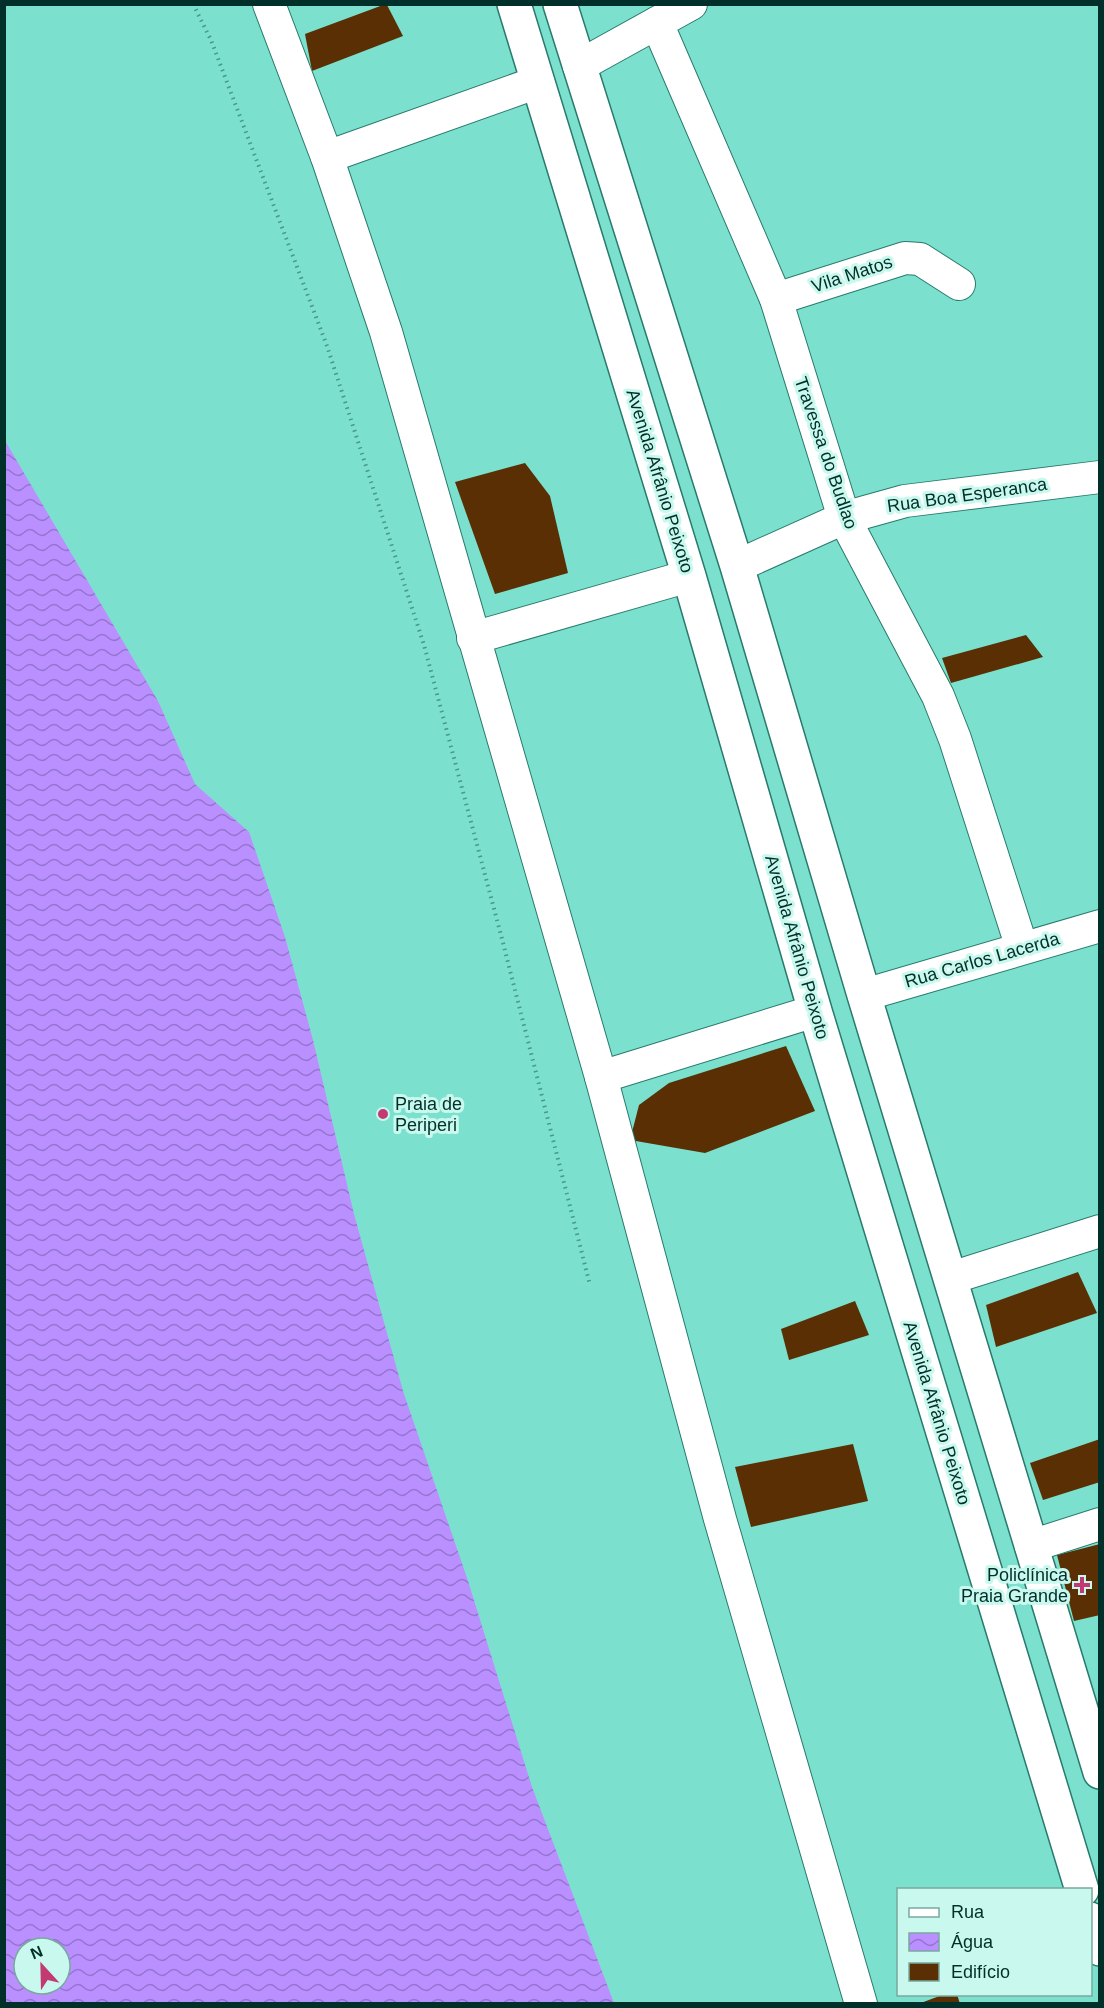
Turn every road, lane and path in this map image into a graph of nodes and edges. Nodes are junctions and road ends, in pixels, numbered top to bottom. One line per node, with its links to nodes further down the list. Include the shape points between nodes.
1 (193, 4): 24 (path, via 211,40 327,346 423,645)
2 (269, 4): 9 (street)
3 (514, 4): 8 (main road, Avenida Afrânio Peixoto)
4 (560, 4): 7 (main road)
5 (691, 4): 6 (street)
6 (657, 23): 7 (street); 11 (street, Travessa do Budlao)
7 (579, 66): 14 (main road)
8 (538, 82): 9 (street); 15 (main road, Avenida Afrânio Peixoto)
9 (327, 157): 16 (street, via 386,332)
10 (959, 284): 11 (street, Vila Matos, via 920,259 905,258)
11 (776, 298): 13 (street, Travessa do Budlao)
12 (1100, 477): 13 (street, Rua Boa Esperanca, via 905,501)
13 (844, 518): 14 (street, Rua Boa Esperanca); 18 (street, Travessa do Budlao, via 938,696)
14 (737, 566): 19 (main road)
15 (689, 576): 16 (street); 20 (main road, Avenida Afrânio Peixoto)
16 (473, 638): 21 (street)
17 (1100, 926): 18 (street, Rua Carlos Lacerda)
18 (1022, 948): 19 (street, Rua Carlos Lacerda)
19 (864, 994): 23 (main road)
20 (815, 1011): 21 (street); 28 (main road, Avenida Afrânio Peixoto)
21 (601, 1077): 31 (street, via 720,1519)
22 (1100, 1230): 23 (street)
23 (951, 1278): 26 (main road)
24 (590, 1285)
25 (1100, 1524): 26 (street)
26 (1031, 1546): 27 (main road)
27 (1100, 1772)
28 (1081, 1888)
29 (1092, 1925): 30 (main road)
30 (1100, 1949)
31 (861, 2004)

